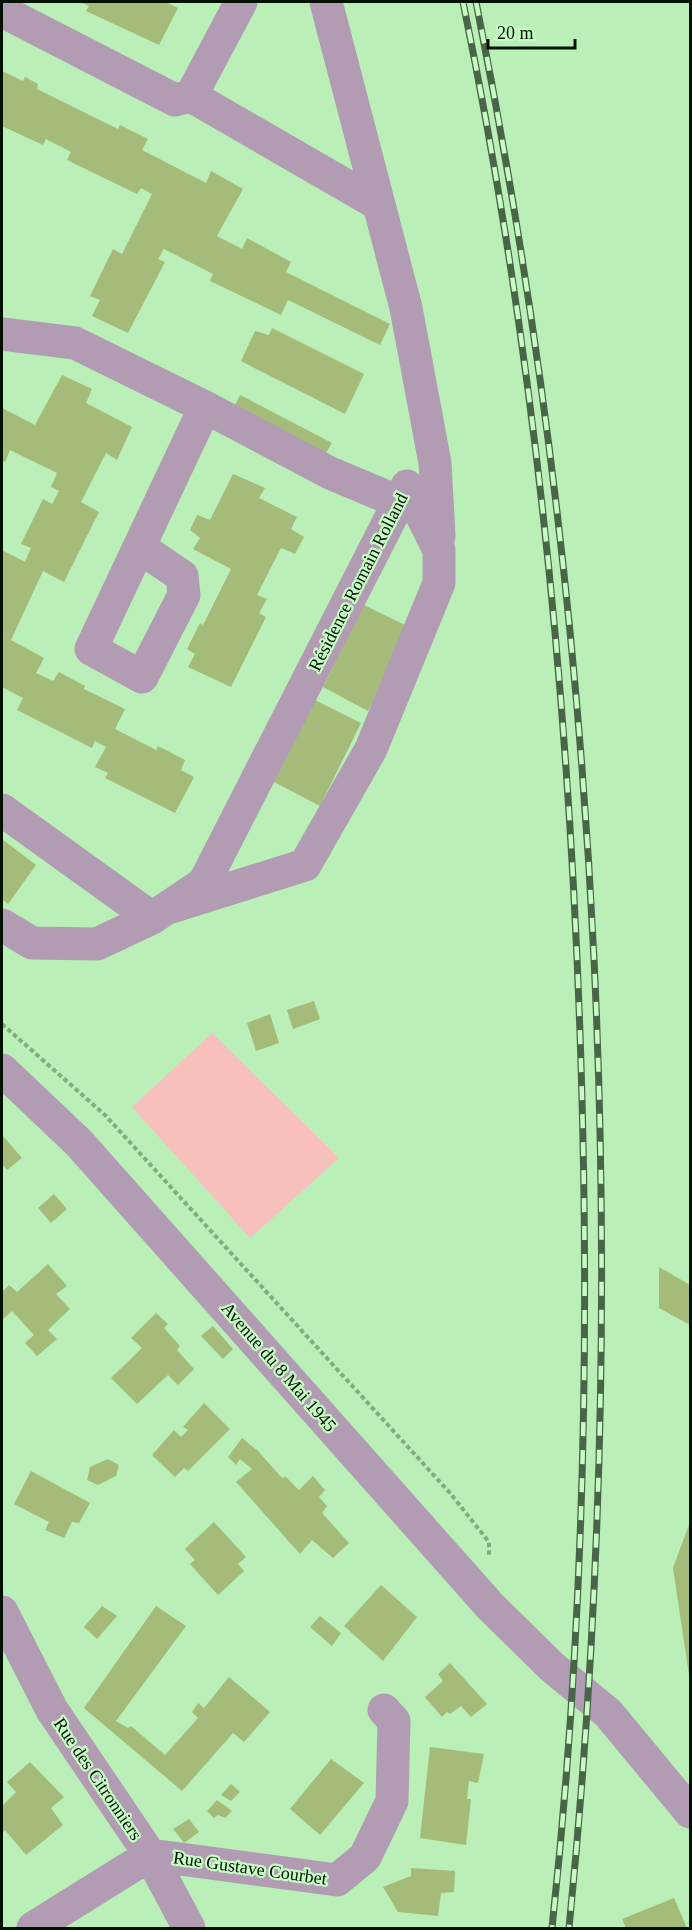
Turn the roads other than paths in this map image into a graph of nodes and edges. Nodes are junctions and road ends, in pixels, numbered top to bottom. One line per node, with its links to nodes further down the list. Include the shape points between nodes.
1 (241, 2): 4 (street)
2 (326, 2): 5 (street)
3 (2, 11): 4 (street, via 175,100)
4 (191, 96): 5 (street)
5 (378, 204): 10 (street, via 406,308 435,463)
6 (2, 333): 7 (street, via 75,343)
7 (205, 407): 8 (street, via 330,473); 9 (street)
8 (399, 502): 10 (street, Résidence Romain Rolland, via 407,486); 12 (street, Résidence Romain Rolland, via 204,883)
9 (139, 547)
10 (439, 550): 12 (street, Résidence Romain Rolland, via 439,583 371,749 305,865)
11 (2, 810): 12 (street)
12 (160, 913): 13 (street, Résidence Romain Rolland, via 97,944 32,944)
13 (2, 925)
14 (2, 1070): 17 (street, Avenue du 8 Mai 1945, via 79,1143 490,1606 552,1667 608,1713)
15 (2, 1612): 18 (street, Rue des Citronniers, via 52,1710)
16 (384, 1710): 18 (street, Rue Gustave Courbet, via 394,1722 392,1801 365,1857 337,1880)
17 (690, 1812)
18 (150, 1855): 19 (street, Rue des Citronniers); 20 (street)
19 (33, 1929)
20 (189, 1929)

